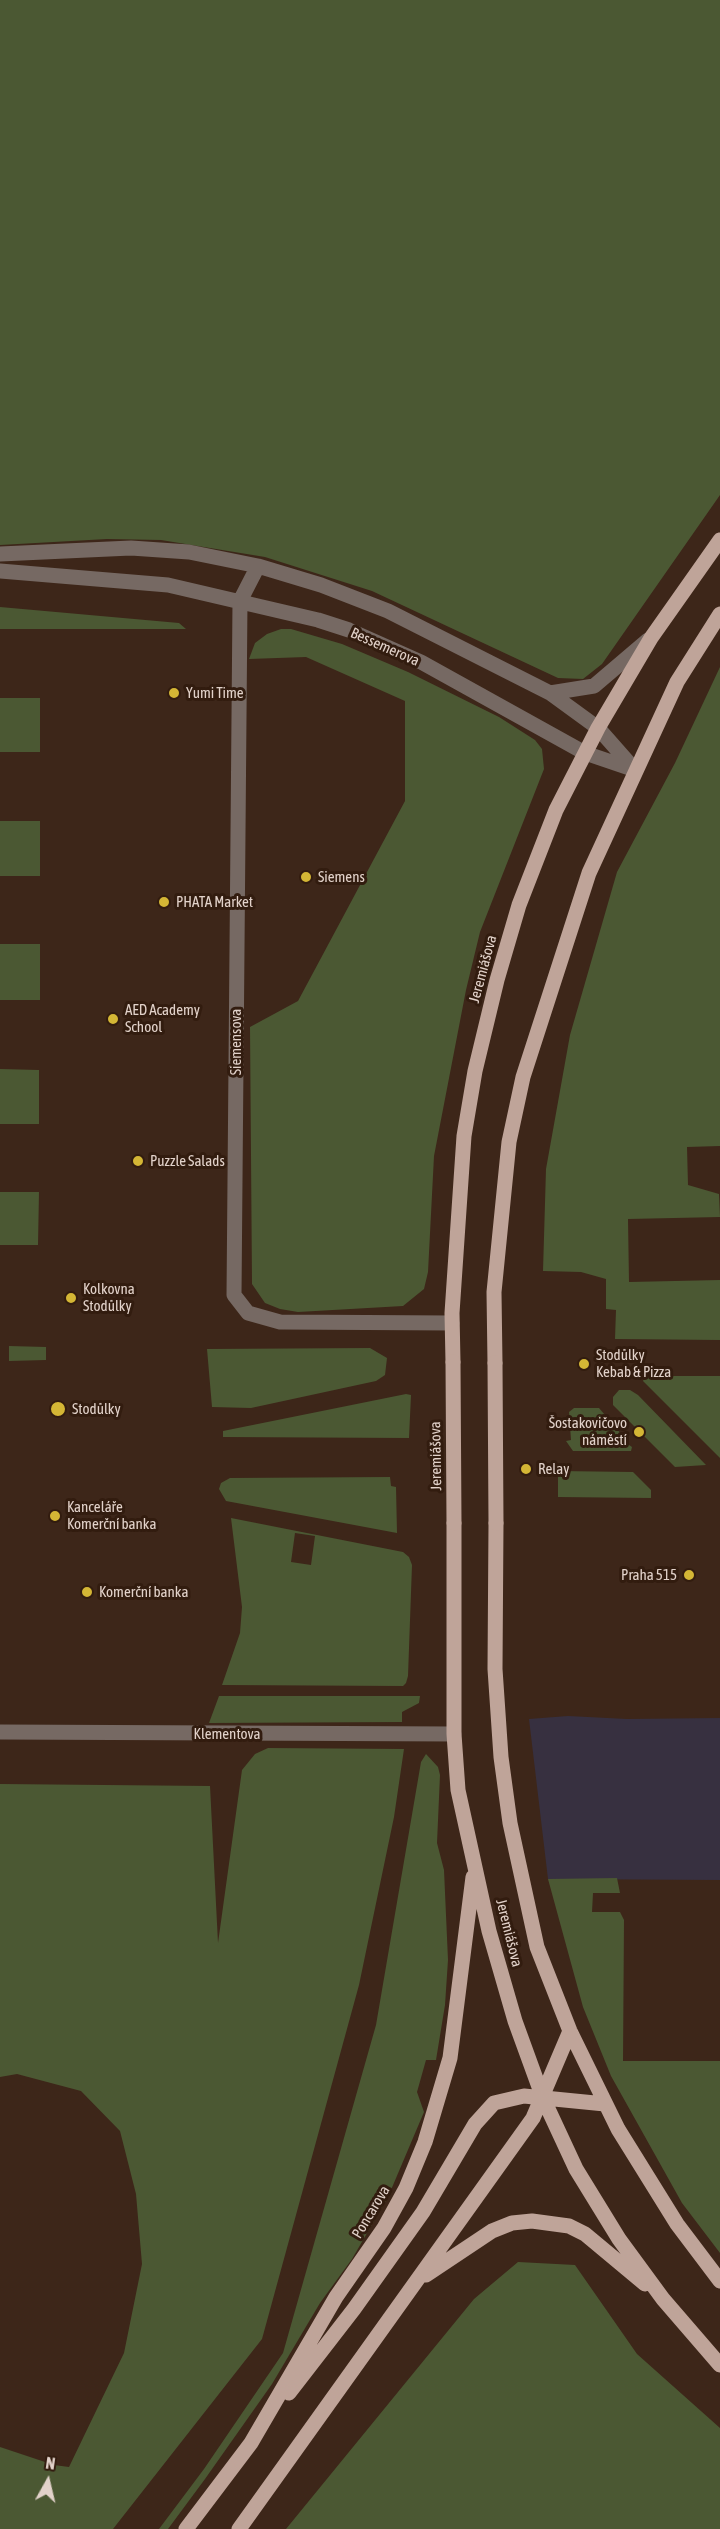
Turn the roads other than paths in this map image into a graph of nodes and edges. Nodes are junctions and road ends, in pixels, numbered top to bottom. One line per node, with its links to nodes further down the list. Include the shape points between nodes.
1 (720, 540): 7 (main road, Jeremiášova)
2 (0, 554): 3 (street, via 131,548 189,552)
3 (258, 566): 5 (street, Siemensova); 8 (street, via 388,611)
4 (0, 571): 5 (street, Bessemerova, via 168,585)
5 (240, 601): 10 (street, Bessemerova, via 318,620 382,644); 12 (street, Siemensova, via 234,1295 248,1313 280,1322)
6 (720, 614): 11 (main road, Jeremiášova, via 687,663)
7 (651, 638): 8 (street, via 594,686); 9 (main road, Jeremiášova)
8 (550, 693): 9 (street)
9 (598, 728): 10 (main road, Jeremiášova); 11 (street)
10 (585, 753): 11 (street, Bessemerova); 12 (main road, Jeremiášova, via 556,810 519,905 497,980 464,1136)
11 (635, 770): 16 (main road, Jeremiášova, bridge, via 571,922 514,1111 494,1292 495,1669 501,1757 510,1823 537,1947)
12 (452, 1323): 14 (main road, Jeremiášova, bridge)
13 (0, 1732): 14 (street, Klementova)
14 (454, 1734): 15 (main road, Jeremiášova, via 458,1790)
15 (475, 1868): 17 (main road, Jeremiášova, via 500,1971); 23 (main road, Poncarova, via 450,2058 425,2142 384,2228 336,2297)
16 (570, 2031): 17 (main road); 18 (main road, Jeremiášova)
17 (543, 2098): 18 (main road); 20 (main road, via 533,2118); 21 (main road, Jeremiášova, via 576,2169); 23 (main road, via 508,2098 483,2113 416,2222)
18 (605, 2104): 19 (main road, Jeremiášova, via 676,2224)
19 (720, 2281)
20 (416, 2282): 21 (main road, via 492,2231 512,2223 551,2222 585,2234); 25 (main road)
21 (663, 2299): 22 (main road, Jeremiášova)
22 (720, 2365)
23 (251, 2443): 24 (main road, Poncarova)
24 (186, 2529)
25 (239, 2529)

